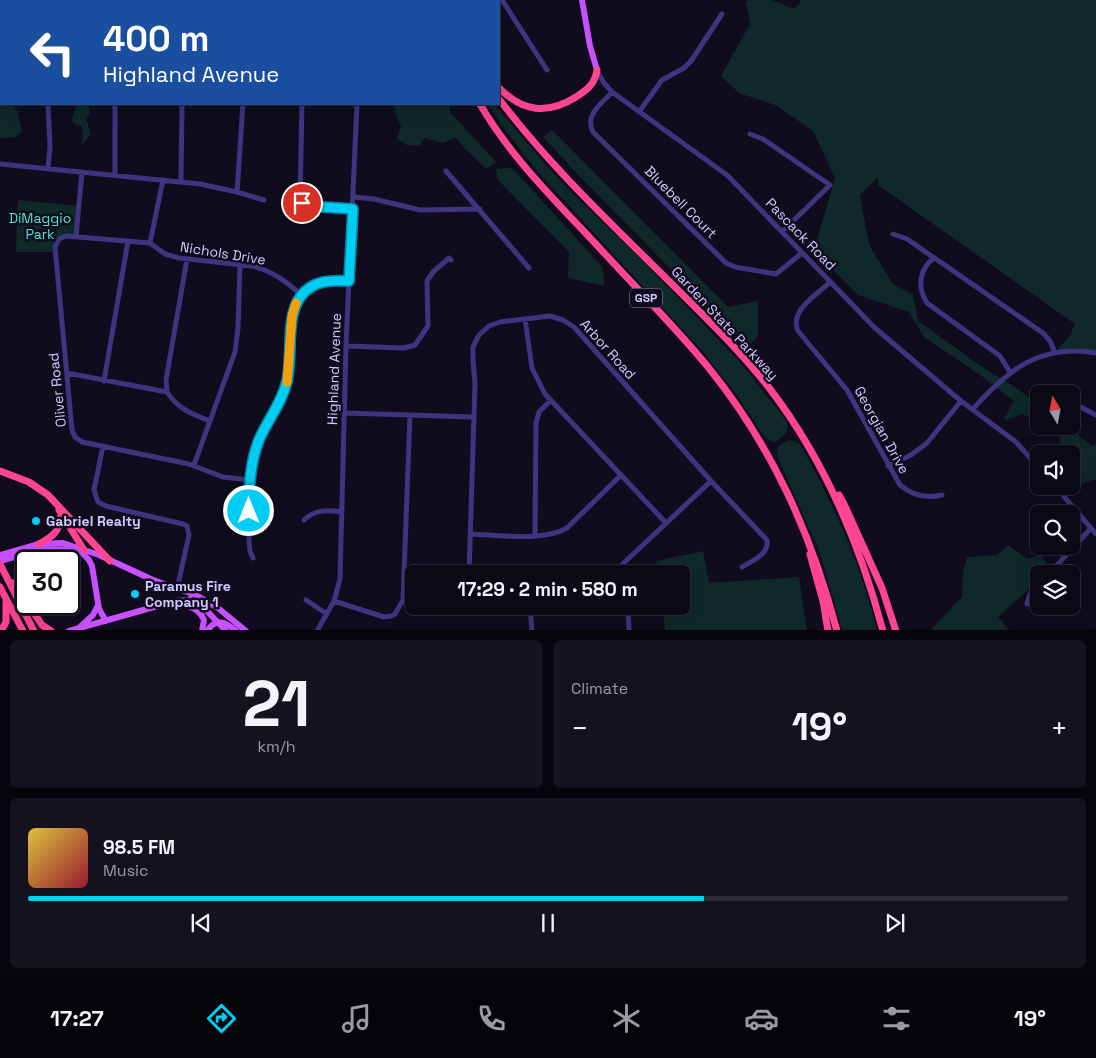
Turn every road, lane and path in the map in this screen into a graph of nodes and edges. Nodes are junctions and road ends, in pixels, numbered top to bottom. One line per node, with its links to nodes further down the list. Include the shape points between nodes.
1 (502, 0): 4 (street)
2 (582, 0): 5 (main road, Pascack Road)
3 (722, 14): 16 (street, via 688,64 662,80)
4 (547, 70)
5 (597, 70): 6 (highway, via 585,91 560,106 523,106); 7 (street, Pascack Road)
6 (500, 89)
7 (612, 92): 16 (street, Pascack Road); 35 (street, Bluebell Court, via 597,106 592,116 593,132 726,263 776,274)
8 (500, 100): 66 (highway, Garden State Parkway / GSP, via 548,158 749,363 790,416)
9 (48, 105): 19 (street)
10 (115, 105): 22 (street)
11 (182, 105): 24 (street)
12 (243, 105): 25 (street)
13 (302, 105): 28 (street, via 299,197 308,206)
14 (357, 105): 26 (street, Highland Avenue)
15 (479, 105): 77 (highway, GSP, via 537,180 718,380 766,450)
16 (639, 112): 30 (street, Pascack Road, via 727,176)
17 (750, 134): 30 (street, via 763,139 830,185)
18 (0, 164): 19 (street)
19 (48, 168): 21 (street)
20 (446, 171): 29 (street)
21 (82, 172): 22 (street); 32 (street)
22 (115, 175): 23 (street)
23 (163, 180): 24 (street); 34 (street)
24 (180, 181): 25 (street)
25 (237, 192): 27 (street)
26 (354, 197): 28 (street, Highland Avenue); 29 (street, via 420,210)
27 (264, 200)
28 (353, 209): 41 (street, Highland Avenue)
29 (480, 209): 40 (street)
30 (782, 232): 35 (street, Pascack Road)
31 (893, 234): 36 (street)
32 (76, 236): 33 (street, Nichols Drive); 49 (street, Oliver Road, via 59,240 55,250)
33 (128, 241): 34 (street, Nichols Drive); 50 (street)
34 (150, 243): 37 (street, Nichols Drive, via 165,254)
35 (802, 253): 42 (street, Pascack Road)
36 (934, 258): 46 (street, via 1043,333); 48 (street, via 924,268 920,279 927,303 1000,356)
37 (187, 259): 39 (street, Nichols Drive); 51 (street, via 166,380)
38 (451, 260): 45 (street, via 449,258 430,276 427,286 428,326 415,345 404,348)
39 (240, 265): 43 (street, Nichols Drive, via 272,272); 60 (street, via 237,341)
40 (529, 268)
41 (349, 281): 43 (street, via 321,281); 45 (street, Highland Avenue)
42 (830, 282): 53 (street, Pascack Road, via 886,338); 64 (street, Georgian Drive, via 800,310 796,327 847,390)
43 (302, 294): 68 (street, via 292,316 287,382 259,440)
44 (525, 319): 52 (street, via 532,368); 59 (street, Arbor Road, via 494,324 483,330 476,340 472,354); 69 (street, Arbor Road, via 550,316 574,327)
45 (346, 346): 56 (street, Highland Avenue)
46 (1055, 353): 47 (street); 48 (street)
47 (1096, 353)
48 (1010, 372): 55 (street)
49 (67, 374): 50 (street); 61 (street, Oliver Road, via 73,433 82,442)
50 (104, 382): 51 (street)
51 (167, 392): 60 (street, via 183,410)
52 (551, 400): 67 (street); 81 (street, via 539,412 536,423)
53 (961, 401): 55 (street, Pascack Road); 64 (street, via 927,442 911,455)
54 (1080, 407): 58 (street)
55 (973, 409): 62 (street, Pascack Road, via 1016,442)
56 (345, 413): 57 (street); 73 (street, Highland Avenue)
57 (410, 415): 59 (street); 89 (street)
58 (1096, 415)
59 (474, 417): 79 (street, Arbor Road)
60 (210, 421): 63 (street)
61 (103, 446): 63 (street, Oliver Road); 98 (street, via 94,490 98,502 188,526 189,535)
62 (1030, 458)
63 (194, 465): 68 (street, Oliver Road, via 223,477)
64 (888, 466): 70 (street, Georgian Drive, via 900,485 912,493 926,497)
65 (0, 473): 72 (highway, via 35,486)
66 (824, 474): 128 (highway, Garden State Parkway / GSP, via 858,551); 129 (highway, via 853,522 882,588)
67 (621, 475): 76 (street); 81 (street, via 566,528 555,534)
68 (249, 480): 86 (street, via 249,542)
69 (711, 481): 76 (street); 93 (street, Arbor Road, via 767,540 765,552)
70 (942, 495)
71 (1062, 495): 78 (street)
72 (54, 501): 74 (highway); 87 (highway)
73 (342, 512): 75 (street, via 318,512); 104 (street, Highland Avenue, via 340,579)
74 (61, 513): 82 (highway, via 56,532); 83 (highway)
75 (304, 520)
76 (666, 523): 91 (street)
77 (803, 525): 126 (highway); 127 (highway, GSP)
78 (1091, 528): 80 (street); 92 (street)
79 (471, 534): 81 (street); 90 (street, Arbor Road)
80 (1096, 534)
81 (535, 536)
82 (39, 544): 83 (main road, via 63,543); 85 (main road)
83 (81, 550): 85 (main road, via 47,549); 87 (main road); 102 (main road, via 92,566)
84 (0, 555): 85 (main road)
85 (10, 555): 88 (main road)
86 (253, 558)
87 (110, 560): 98 (main road, via 136,574)
88 (0, 563): 94 (highway)
89 (405, 565)
90 (469, 565)
91 (622, 565)
92 (1057, 565)
93 (742, 567)
94 (4, 572): 96 (highway); 115 (highway)
95 (405, 578): 104 (street, via 402,605 391,616 374,615)
96 (15, 586)
97 (0, 587): 100 (highway)
98 (177, 589): 103 (main road); 122 (main road, via 211,603)
99 (1030, 594): 105 (street)
100 (5, 596): 113 (highway, via 6,619); 114 (highway)
101 (306, 600): 107 (street)
102 (98, 601): 111 (main road); 117 (main road, via 93,615)
103 (193, 601): 106 (main road, via 170,600); 112 (main road)
104 (334, 601): 107 (street, Highland Avenue)
105 (1027, 604)
106 (154, 607): 111 (main road); 118 (main road, via 175,604 193,609 203,618)
107 (327, 614): 123 (street, Highland Avenue)
108 (35, 615): 116 (highway, via 42,625)
109 (531, 615): 124 (street)
110 (628, 615): 125 (street)
111 (106, 621): 117 (main road)
112 (217, 622): 119 (main road); 120 (main road); 121 (main road, via 226,623)
113 (1, 630)
114 (23, 630)
115 (34, 630)
116 (51, 630)
117 (72, 630)
118 (202, 630)
119 (207, 630)
120 (226, 630)
121 (236, 630)
122 (246, 630)
123 (317, 630)
124 (532, 630)
125 (629, 630)
126 (828, 630)
127 (836, 630)
128 (883, 630)
129 (896, 630)

